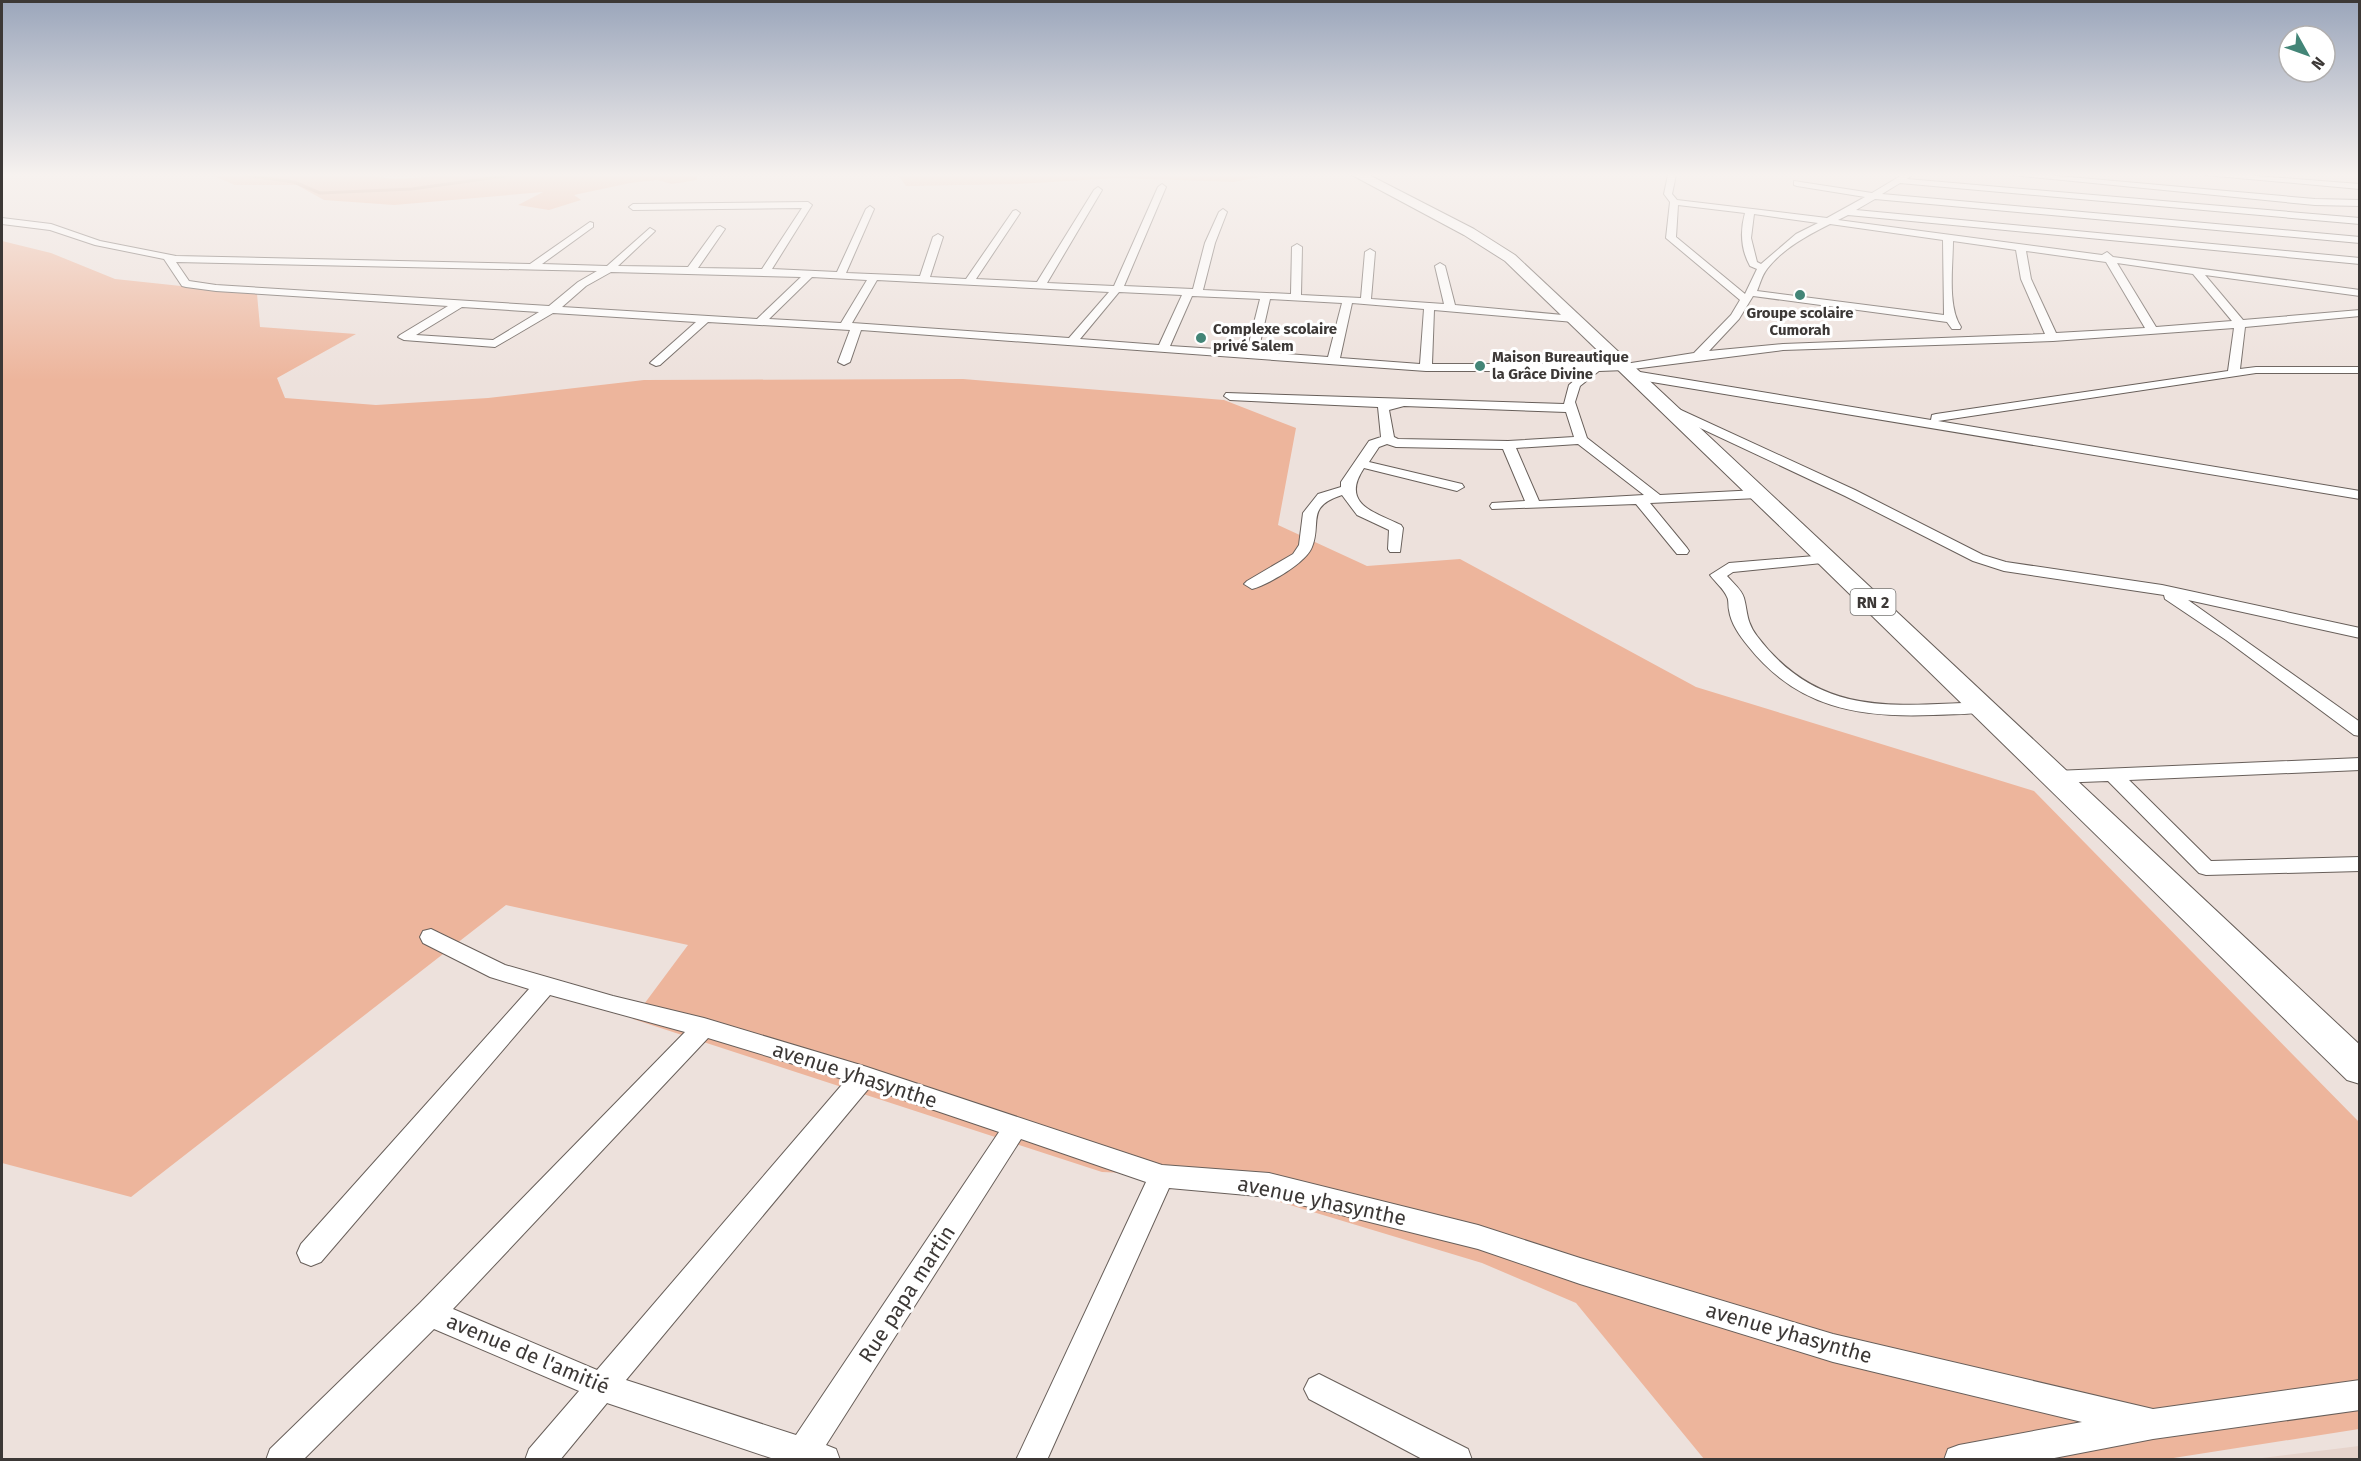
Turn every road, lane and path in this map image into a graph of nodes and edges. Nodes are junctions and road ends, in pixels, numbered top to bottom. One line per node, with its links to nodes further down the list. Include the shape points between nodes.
1 (99, 243): 26 (street)
2 (565, 243): 29 (street)
3 (637, 243): 31 (street)
4 (710, 243): 34 (street)
5 (783, 243): 35 (street)
6 (855, 243): 38 (street)
7 (936, 243): 40 (street)
8 (995, 243): 41 (street)
9 (1066, 243): 42 (street)
10 (1137, 243): 43 (street)
11 (1210, 243): 44 (street)
12 (1486, 243): 57 (highway, RN 2, via 1527,274)
13 (1678, 243): 48 (street)
14 (1748, 243): 32 (street, via 1753,264)
15 (1791, 243): 32 (street)
16 (1948, 243): 58 (street)
17 (1985, 243): 23 (street)
18 (2102, 243): 27 (street)
19 (2171, 243): 33 (street, via 2160,250)
20 (2173, 243): 25 (street)
21 (2307, 243): 25 (street)
22 (1297, 247): 47 (street)
23 (2020, 248): 27 (street); 63 (street, via 2026,279)
24 (1370, 252): 50 (street)
25 (2318, 257): 28 (street)
26 (168, 258): 29 (street); 51 (street, via 186,284)
27 (2109, 260): 33 (street); 62 (street)
28 (2360, 261)
29 (533, 266): 31 (street)
30 (1440, 266): 53 (street)
31 (610, 268): 34 (street); 54 (street)
32 (1762, 268): 48 (street)
33 (2172, 269): 36 (street)
34 (691, 270): 35 (street)
35 (765, 272): 37 (street)
36 (2198, 273): 45 (street); 60 (street)
37 (809, 275): 38 (street); 59 (street)
38 (840, 276): 39 (street)
39 (873, 279): 40 (street); 61 (street)
40 (924, 280): 41 (street)
41 (969, 282): 42 (street)
42 (1040, 286): 43 (street)
43 (1117, 290): 44 (street); 65 (street)
44 (1192, 293): 46 (street); 66 (street)
45 (2360, 293)
46 (1266, 296): 47 (street); 67 (street)
47 (1296, 297): 49 (street)
48 (1748, 297): 58 (street); 68 (street, via 1735,317)
49 (1348, 300): 50 (street); 70 (street)
50 (1366, 301): 52 (street)
51 (462, 302): 54 (street); 54 (street, via 404,337 492,344)
52 (1429, 305): 53 (street); 72 (street)
53 (1450, 307): 57 (street)
54 (553, 308): 56 (street)
55 (2360, 313): 60 (street)
56 (705, 319): 59 (street); 71 (street)
57 (1574, 319): 75 (highway, RN 2)
58 (1950, 319): 64 (street)
59 (761, 321): 61 (street)
60 (2240, 324): 62 (street); 76 (street)
61 (850, 327): 65 (street); 69 (street)
62 (2152, 330): 63 (street)
63 (2053, 338): 64 (street)
64 (1969, 340): 68 (street, via 1783,347)
65 (1074, 342): 66 (street)
66 (1164, 348): 67 (street)
67 (1252, 354): 70 (street)
68 (1698, 356): 75 (street)
69 (844, 362)
70 (1334, 362): 72 (street)
71 (656, 363)
72 (1426, 368): 73 (street)
73 (1594, 369): 75 (street); 79 (street, via 1575,385)
74 (2360, 370): 76 (street)
75 (1629, 371): 80 (highway, RN 2); 81 (street)
76 (2234, 372): 81 (street)
77 (1230, 396): 78 (street)
78 (1391, 404): 79 (street); 82 (street, via 1383,409)
79 (1569, 408): 83 (street)
80 (1669, 408): 88 (highway, RN 2); 98 (street, via 1978,558 2004,566)
81 (1913, 420): 89 (street)
82 (1388, 439): 84 (street, via 1405,444); 85 (street, via 1374,444)
83 (1581, 440): 84 (street); 90 (street)
84 (1508, 445): 92 (street)
85 (1362, 464): 86 (street); 87 (street, via 1348,482)
86 (1457, 487)
87 (1348, 489): 94 (street, via 1362,512 1396,528); 97 (street, via 1323,497 1308,516 1306,545 1299,557)
88 (1758, 494): 90 (street); 96 (highway, RN 2)
89 (2360, 495)
90 (1658, 500): 91 (street)
91 (1641, 501): 92 (street); 95 (street)
92 (1534, 505): 93 (street)
93 (1497, 506)
94 (1395, 549)
95 (1682, 551)
96 (1827, 559): 100 (highway, RN 2); 100 (street, via 1729,568 1718,575 1736,597 1735,609 1748,637 1770,663 1815,696 1843,706 1876,711)
97 (1252, 584)
98 (2162, 590): 99 (street); 101 (street)
99 (2360, 633)
100 (1982, 707): 104 (highway, RN 2)
101 (2360, 731)
102 (2360, 764): 103 (street)
103 (2111, 773): 104 (street); 105 (street, via 2206,868)
104 (2055, 777): 109 (highway, RN 2)
105 (2360, 864)
106 (431, 938): 107 (street, avenue yhasynthe, via 498,970)
107 (546, 985): 108 (street, avenue yhasynthe); 113 (street)
108 (704, 1027): 110 (street, avenue yhasynthe); 114 (street)
109 (2360, 1068)
110 (864, 1076): 111 (street, avenue yhasynthe); 115 (street)
111 (1015, 1128): 112 (street, avenue yhasynthe); 119 (street, Rue papa martin)
112 (1162, 1176): 118 (street, avenue yhasynthe, via 1269,1185 1478,1237 1833,1348); 122 (street)
113 (311, 1253)
114 (430, 1313): 115 (street, avenue de l'amitié); 120 (street, avenue de l'amitié)
115 (603, 1387): 119 (street, avenue de l'amitié); 121 (street)
116 (1319, 1389): 123 (street)
117 (2360, 1395): 118 (street)
118 (2153, 1424): 124 (street)
119 (809, 1457)
120 (281, 1460)
121 (540, 1460)
122 (1032, 1460)
123 (1458, 1460)
124 (1959, 1460)

